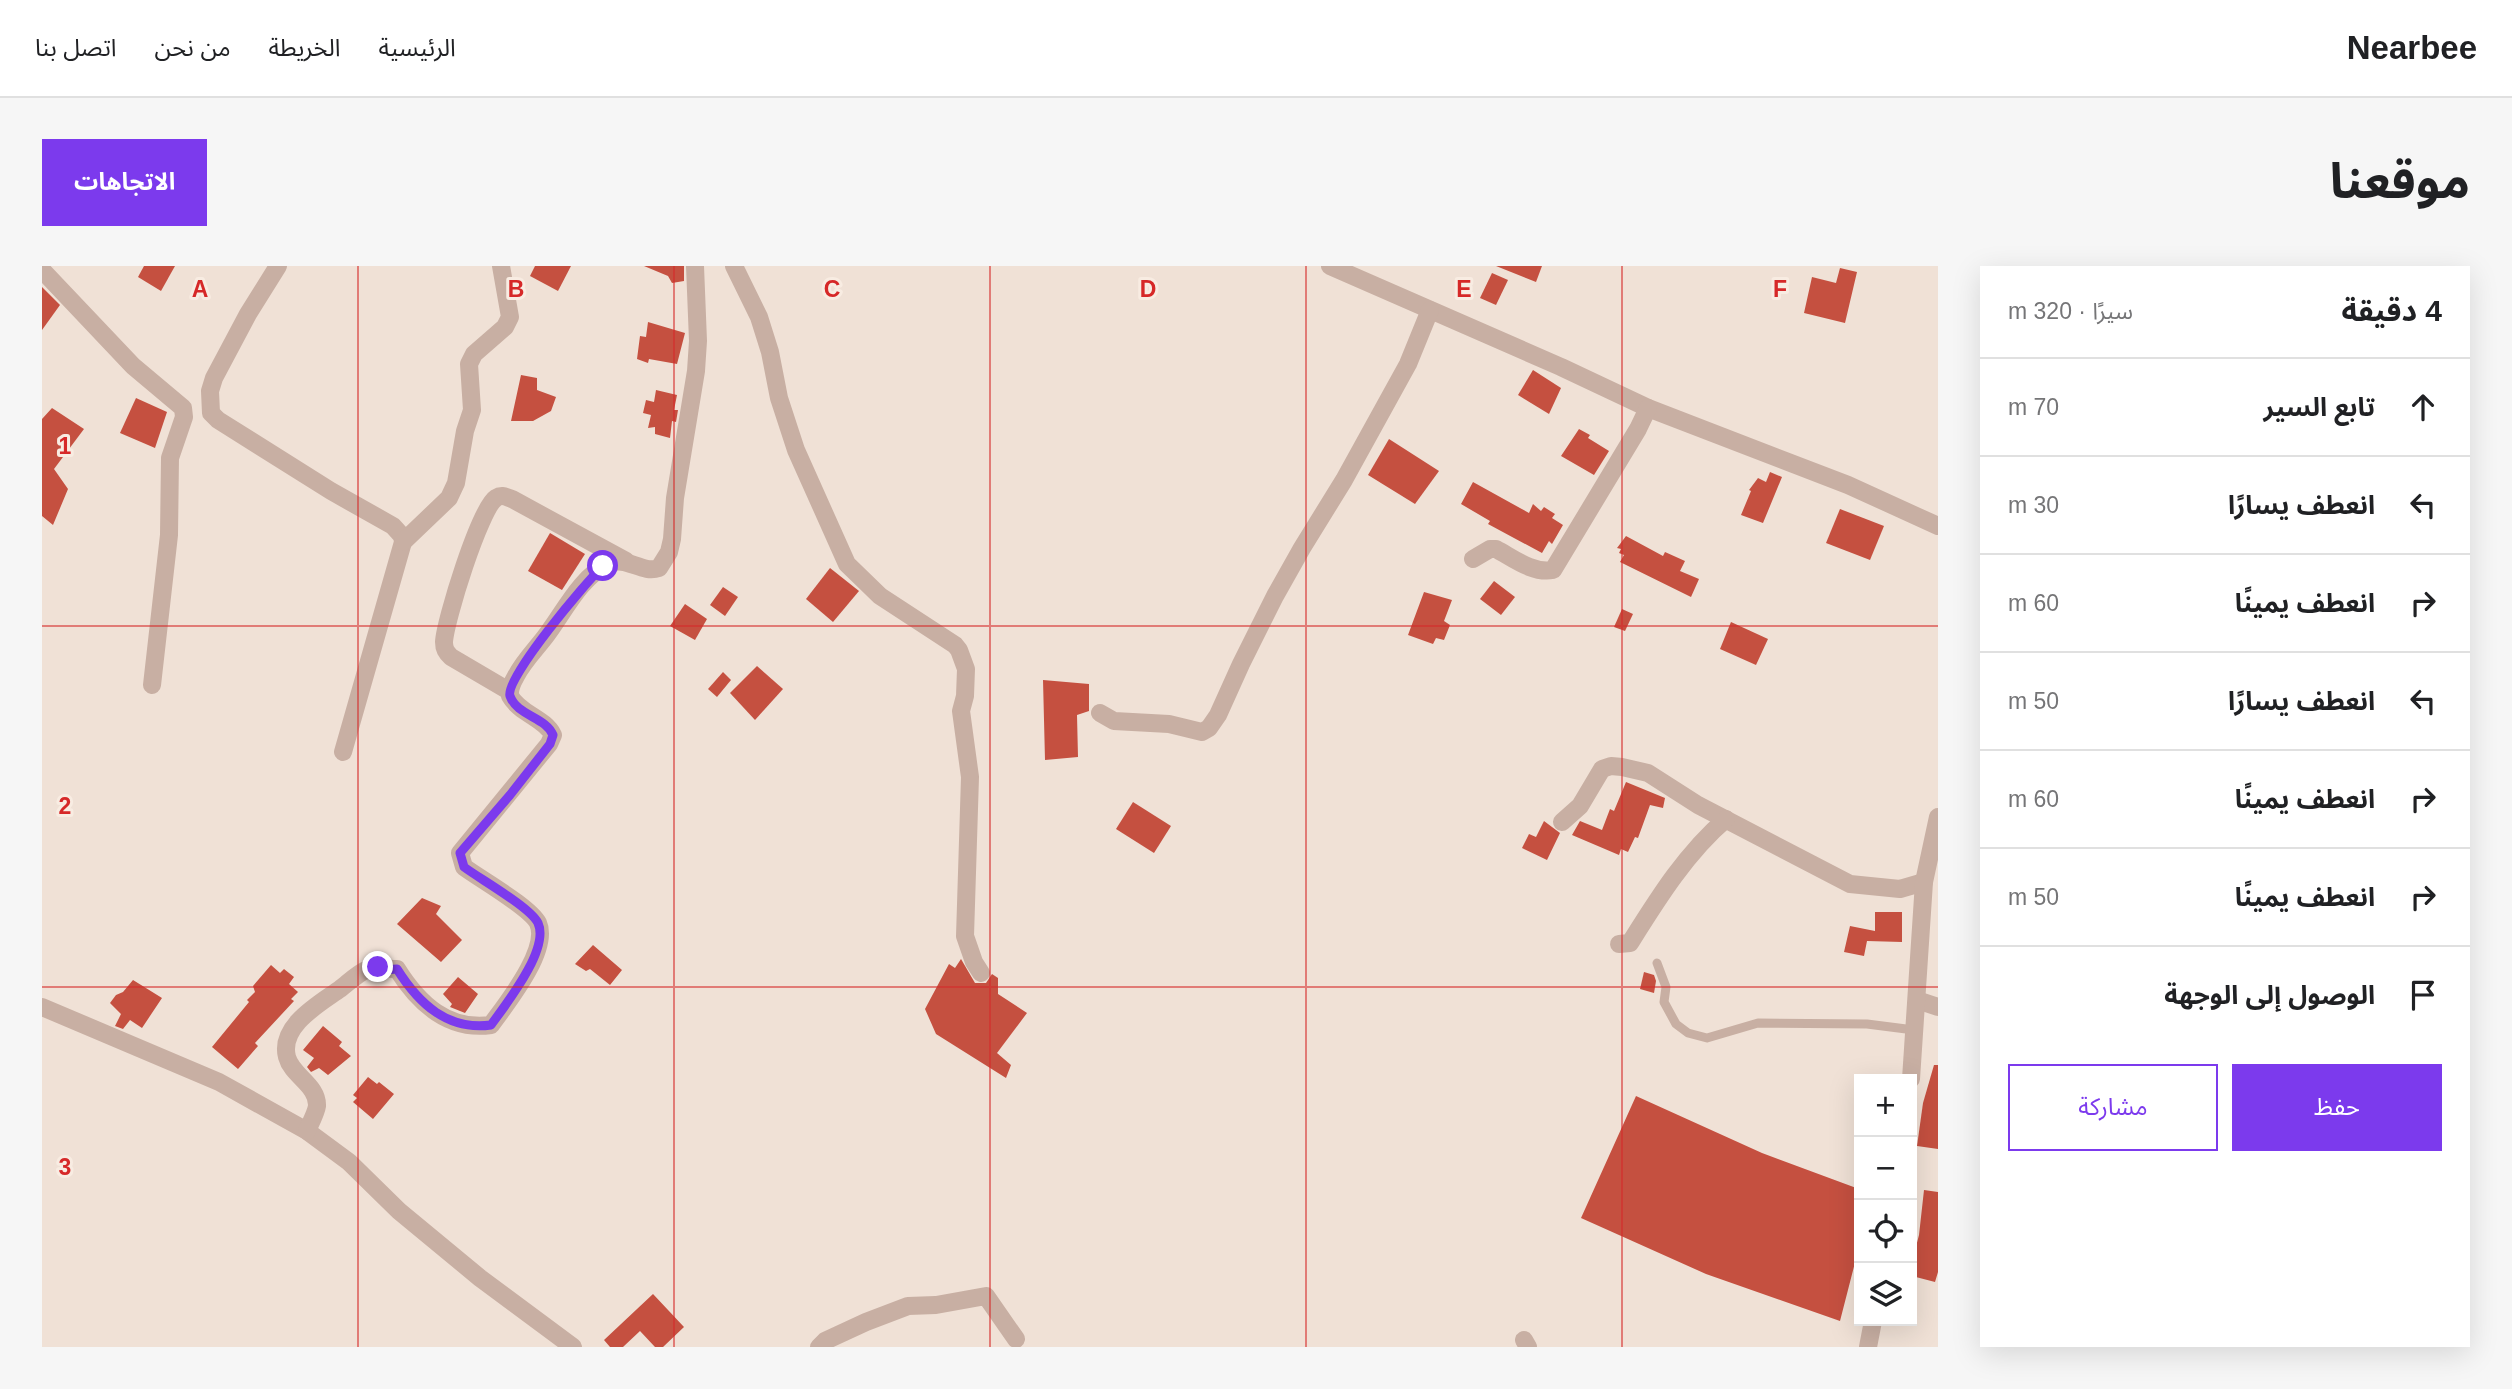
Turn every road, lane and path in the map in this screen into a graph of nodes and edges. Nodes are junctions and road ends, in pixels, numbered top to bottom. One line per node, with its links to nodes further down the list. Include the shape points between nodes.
1 (278, 266): 10 (street, via 214,378 211,413 393,526)
2 (501, 266): 10 (street, via 510,317 469,364 472,410 456,483 449,498)
3 (695, 266): 12 (street, via 696,371 669,552 659,568 652,570)
4 (734, 266): 23 (street, via 759,317 796,450 848,564 880,596 955,645 962,657 967,680 961,710 970,777 965,936)
5 (1330, 266): 7 (street)
6 (42, 270): 13 (street, via 133,366 183,408 170,458 169,534)
7 (1430, 310): 8 (street); 15 (street, via 1408,364 1295,560 1209,727 1202,732 1170,724 1114,721)
8 (1648, 408): 9 (street, via 1848,485); 11 (street, via 1553,570 1535,569 1496,549)
9 (1938, 526)
10 (403, 542): 16 (street)
11 (1473, 559)
12 (625, 561): 14 (street, via 611,562 587,581 523,663); 14 (street, via 512,499 494,499 476,534 449,617 445,650)
13 (152, 685)
14 (509, 691): 29 (street, via 518,707 553,735 460,853 464,867 539,924 536,953 491,1025 473,1027 440,1017 397,969 378,967 364,970 307,1013 286,1042 286,1056 314,1093 317,1108)
15 (1100, 713)
16 (343, 752)
17 (1938, 817): 20 (street)
18 (1726, 820): 19 (street, via 1648,772 1611,766 1602,769 1580,806); 20 (street, via 1850,884 1900,889); 21 (street, via 1682,867 1630,943)
19 (1562, 822)
20 (1924, 882): 24 (street)
21 (1619, 944)
22 (1657, 963): 27 (lane, via 1666,986 1664,1002 1675,1024 1707,1038 1758,1023 1867,1024)
23 (981, 972)
24 (1917, 1000): 26 (street); 27 (street)
25 (42, 1007): 29 (street, via 219,1082)
26 (1938, 1007)
27 (1914, 1030): 28 (street)
28 (1911, 1074)
29 (307, 1131): 32 (street, via 349,1162 399,1211 480,1278)
30 (1872, 1326): 34 (street)
31 (1016, 1339): 33 (street, via 986,1296 908,1306)
32 (573, 1347)
33 (818, 1347)
34 (1868, 1347)

